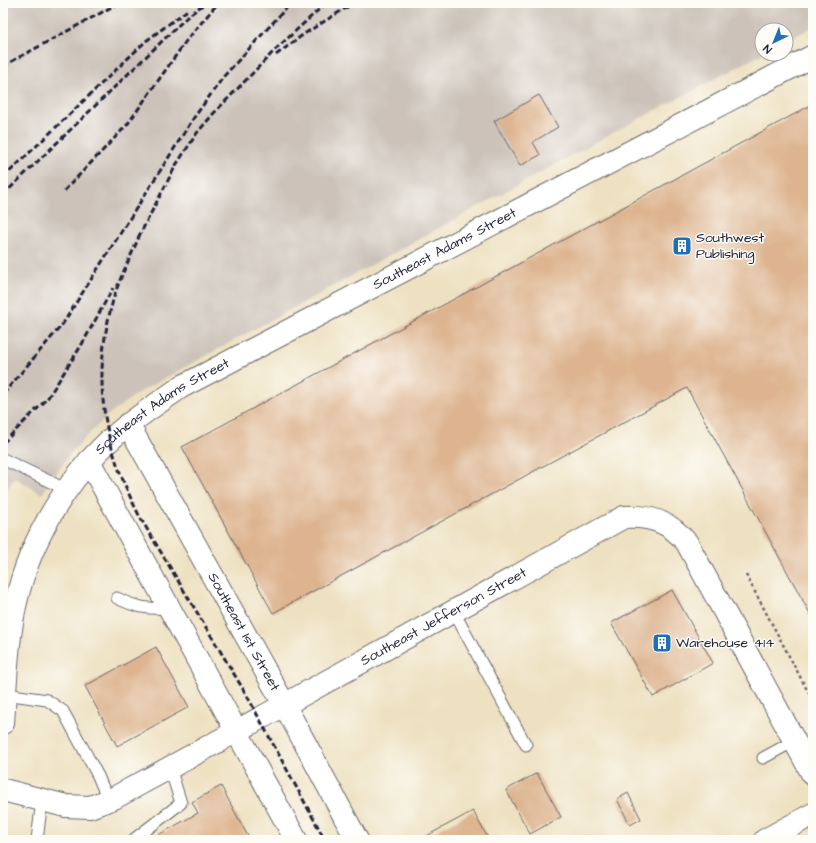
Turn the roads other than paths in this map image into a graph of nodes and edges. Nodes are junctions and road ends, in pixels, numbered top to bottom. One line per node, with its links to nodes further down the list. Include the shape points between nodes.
1 (813, 56): 2 (street, Southeast Adams Street, via 181,387)
2 (128, 424): 4 (street, Southeast Adams Street); 10 (street, Southeast 1st Street)
3 (3, 459): 5 (lane)
4 (89, 461): 5 (street, Southeast Adams Street); 7 (street)
5 (68, 490): 9 (street, Southeast Adams Street, via 40,537 26,568 16,602 8,652)
6 (117, 598): 7 (lane, via 133,606 148,609)
7 (170, 608): 12 (street)
8 (454, 612): 10 (street, Southeast Jefferson Street); 13 (street, Southeast Jefferson Street, via 624,517 654,519 677,531 687,543); 14 (lane)
9 (5, 694): 11 (street, Southeast Adams Street); 20 (lane, via 47,700 63,711)
10 (285, 706): 12 (street, Southeast Jefferson Street); 25 (street, Southeast 1st Street)
11 (3, 723)
12 (237, 731): 16 (street, Southeast Jefferson Street); 24 (street)
13 (794, 741): 15 (lane); 17 (street, Southeast Jefferson Street)
14 (526, 745)
15 (763, 758)
16 (170, 768): 20 (street, Southeast Jefferson Street); 23 (lane, via 181,803)
17 (813, 776)
18 (3, 790): 19 (street, Southeast Jefferson Street)
19 (42, 800): 20 (street, Southeast Jefferson Street, via 66,806 90,806); 22 (lane)
20 (108, 800)
21 (813, 814): 26 (street)
22 (36, 840)
23 (133, 840)
24 (296, 840)
25 (357, 840)
26 (765, 840)

